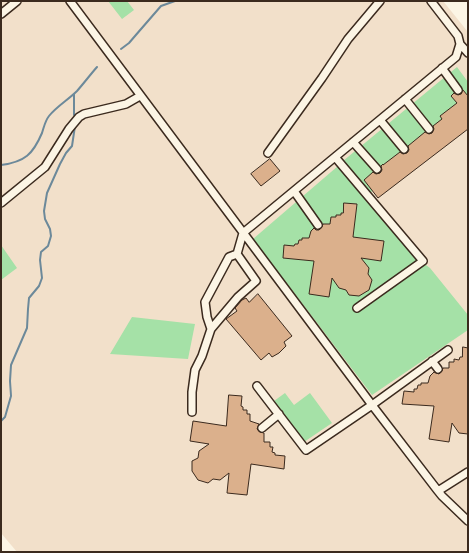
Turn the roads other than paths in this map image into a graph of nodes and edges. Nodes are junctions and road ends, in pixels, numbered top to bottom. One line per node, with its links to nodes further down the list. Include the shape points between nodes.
1 (17, 1): 5 (street)
2 (70, 1): 10 (street)
3 (380, 1): 16 (street, via 348,38)
4 (431, 1): 6 (street, via 456,32)
5 (1, 14)
6 (460, 44): 7 (street); 8 (street, via 456,57)
7 (468, 54)
8 (442, 68): 9 (street); 11 (street)
9 (458, 90)
10 (140, 96): 20 (street, via 126,104 79,117 45,167); 22 (street)
11 (405, 99): 12 (street); 13 (street)
12 (380, 120): 14 (street); 15 (street)
13 (429, 129)
14 (353, 142): 17 (street); 18 (street)
15 (404, 149)
16 (268, 153)
17 (335, 157): 19 (street); 24 (street, via 422,261)
18 (377, 169)
19 (294, 191): 21 (street); 22 (street)
20 (1, 203)
21 (318, 225)
22 (243, 233): 23 (street); 30 (street)
23 (237, 254): 25 (street, via 230,257 205,302); 25 (street, via 256,281 238,297)
24 (356, 308)
25 (211, 329): 31 (street, via 195,370)
26 (448, 350): 27 (street)
27 (432, 361): 28 (street); 30 (street)
28 (438, 369)
29 (257, 386): 32 (street)
30 (372, 405): 32 (street, via 306,450); 35 (street)
31 (192, 412)
32 (279, 414): 33 (street)
33 (262, 428)
34 (468, 472): 35 (street)
35 (438, 491): 36 (street)
36 (468, 521)

